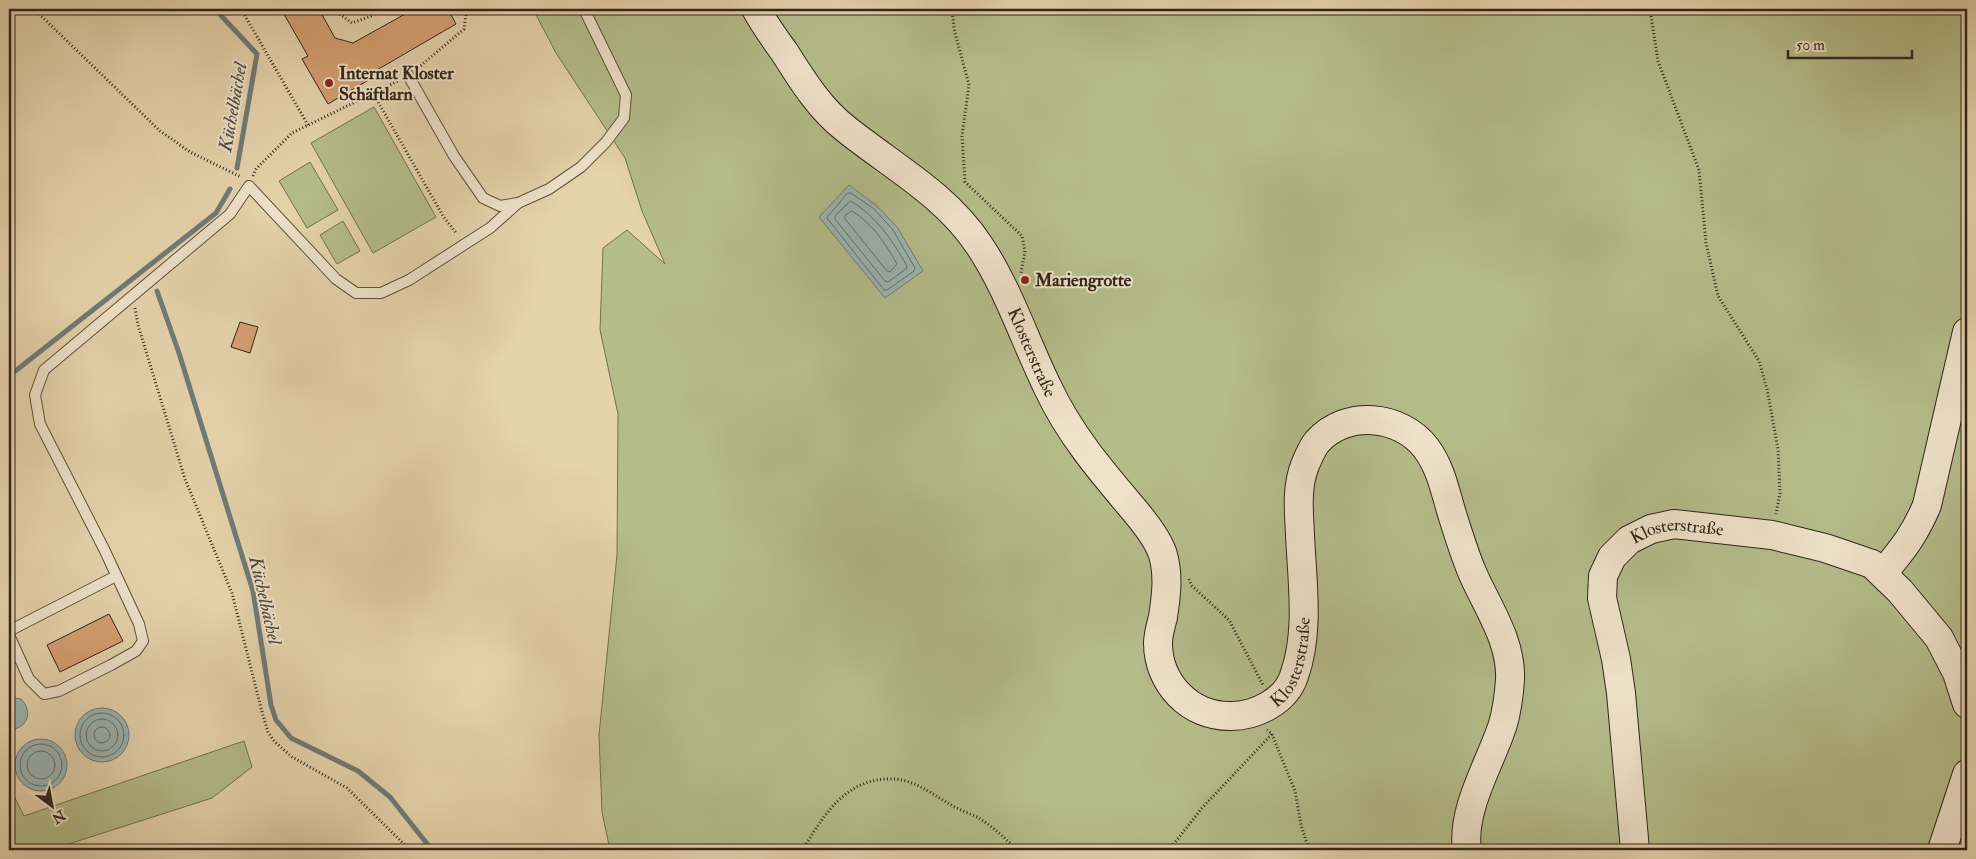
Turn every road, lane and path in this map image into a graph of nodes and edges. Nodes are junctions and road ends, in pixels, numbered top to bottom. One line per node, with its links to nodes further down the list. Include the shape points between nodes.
1 (34, 9): 13 (path, via 160,131 190,152)
2 (241, 9): 12 (path)
3 (335, 9): 4 (path, via 352,23)
4 (381, 9)
5 (464, 9): 10 (path, via 464,29)
6 (584, 9): 14 (lane, via 626,95 624,118 581,167 549,189)
7 (756, 9): 26 (main road, Klosterstraße, via 808,89 842,127 922,186 952,212 979,245 1000,282 1049,392 1076,439 1139,516 1163,552 1167,580 1158,644 1164,675 1183,701 1207,713 1229,716)
8 (952, 9): 16 (path, via 969,85 962,136 965,182 1022,236 1025,251)
9 (1650, 9): 19 (path, via 1658,61 1699,170 1706,244 1718,296 1759,361 1767,389 1778,449 1780,493)
10 (408, 75): 11 (path); 14 (lane, via 454,156 483,198 500,206)
11 (373, 93): 12 (path); 15 (path, via 443,216)
12 (308, 125): 13 (path, via 292,133 256,169)
13 (250, 182): 15 (lane, via 336,279 356,293 381,293 410,280); 17 (lane, via 230,214)
14 (518, 203): 15 (lane)
15 (466, 244)
16 (1020, 276)
17 (133, 297): 22 (lane, via 44,370 35,395 40,424); 29 (path, via 138,325 185,479 232,594 268,732 274,742 292,757 347,788)
18 (1967, 332): 21 (main road, via 1927,505 1917,530)
19 (1772, 534): 21 (main road, Klosterstraße, via 1858,558); 35 (main road, Klosterstraße, via 1674,524 1651,529 1629,540 1612,557 1602,576 1602,598 1621,693)
20 (1186, 571): 26 (path, via 1192,586 1229,620)
21 (1883, 573): 25 (main road, Klosterstraße, via 1938,638 1957,673)
22 (116, 576): 23 (lane); 24 (lane, via 139,624 143,641 136,651 112,666 59,691 44,694 29,679)
23 (9, 631)
24 (9, 635)
25 (1967, 704)
26 (1262, 708): 27 (path); 34 (main road, Klosterstraße, via 1293,682 1302,648 1298,493 1304,468 1316,443 1338,426 1361,420 1383,421 1406,429 1426,448 1442,476 1465,554 1505,641 1510,674 1503,722 1473,804 1466,838)
27 (1272, 734): 32 (path, via 1202,808); 33 (path, via 1295,791)
28 (1967, 774): 36 (main road)
29 (410, 850)
30 (803, 850): 31 (path, via 820,820 841,797 864,782 893,779 912,784 983,820)
31 (1017, 850)
32 (1168, 850)
33 (1309, 850)
34 (1467, 850)
35 (1635, 850)
36 (1942, 850)

